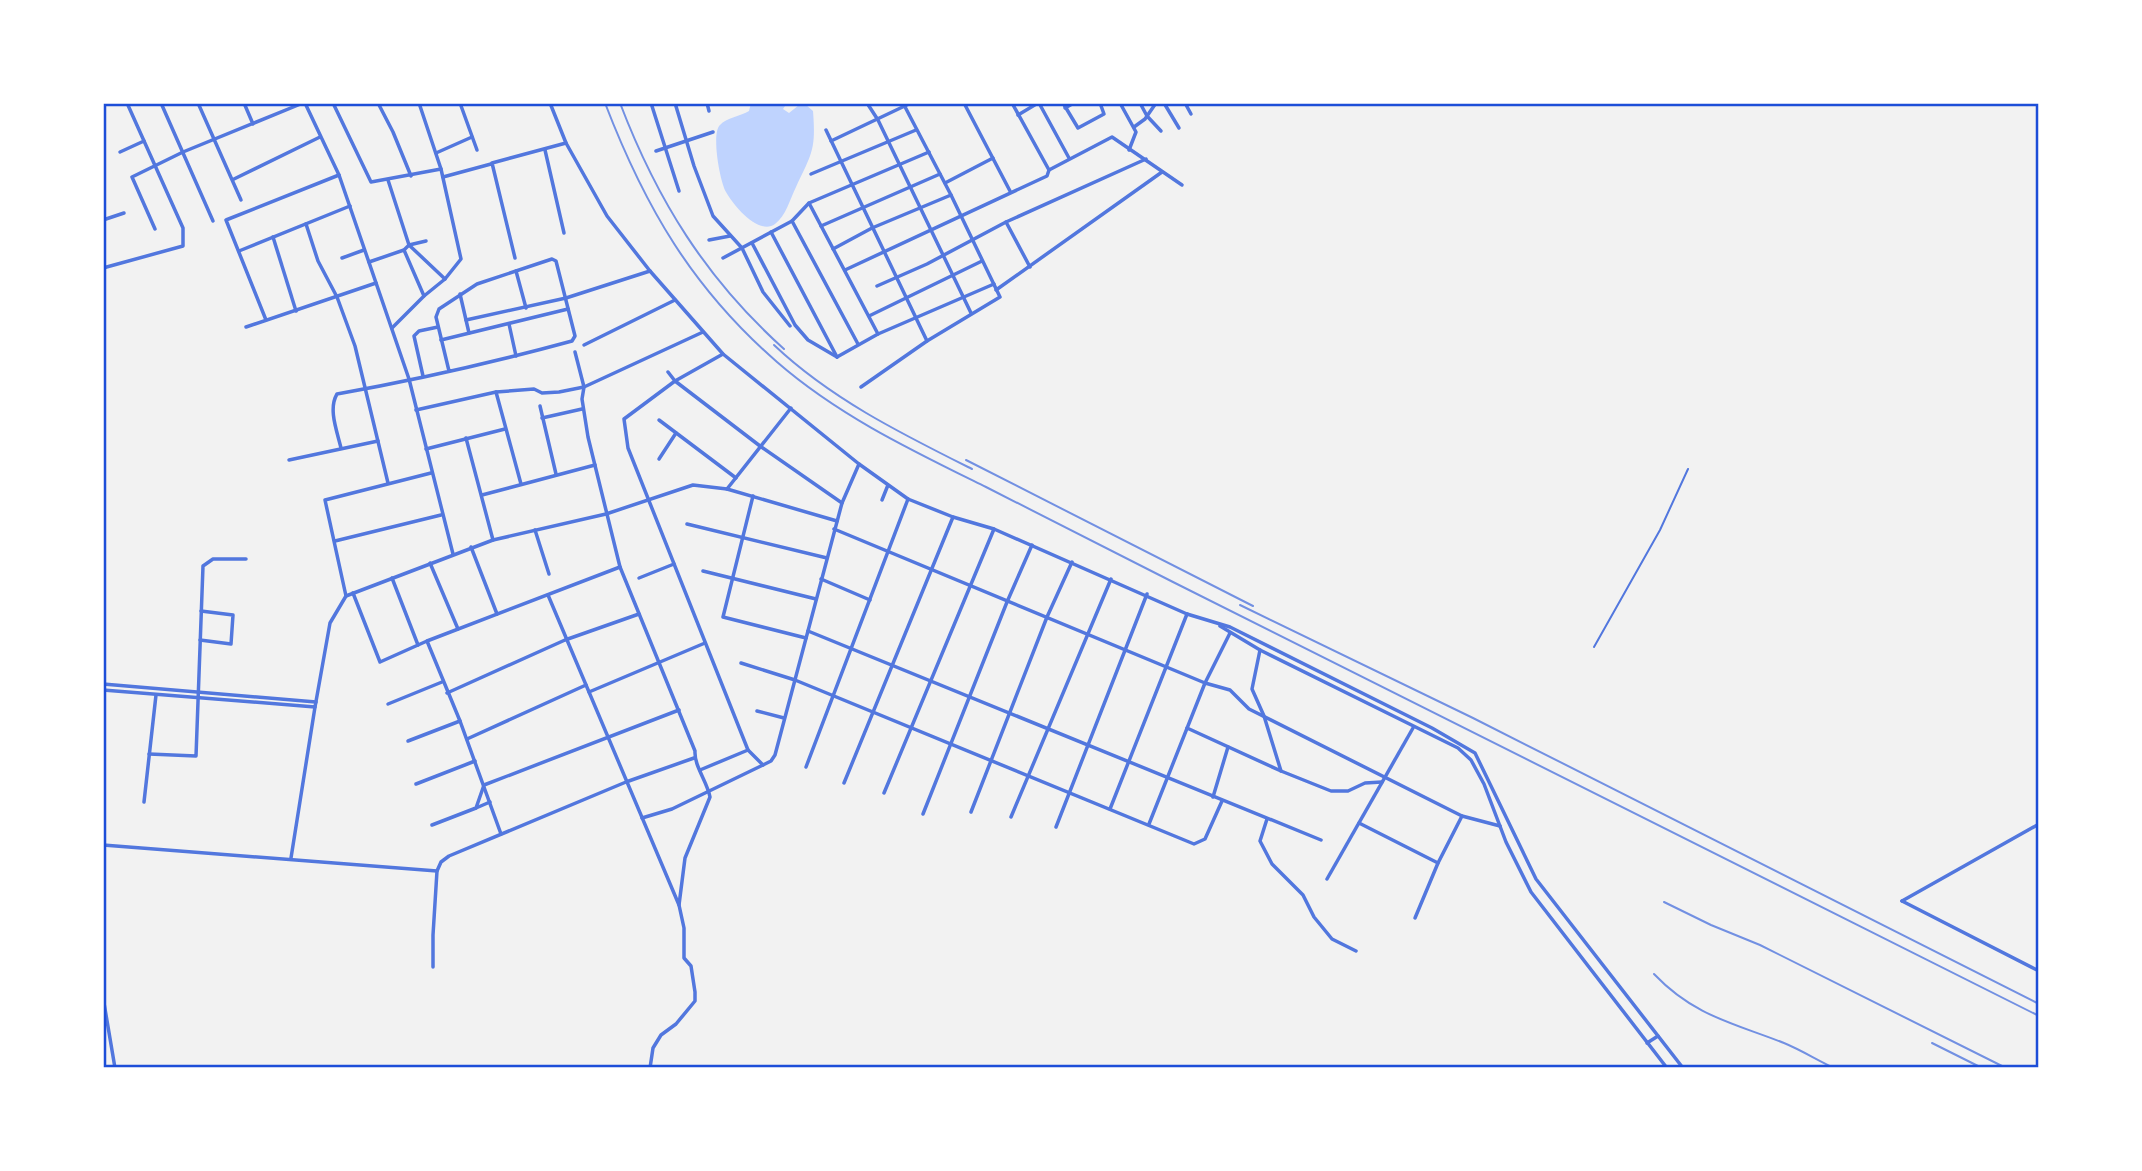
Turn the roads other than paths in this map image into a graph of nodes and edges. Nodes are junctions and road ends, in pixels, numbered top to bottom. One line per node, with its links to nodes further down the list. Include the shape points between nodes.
1 (127, 103): 44 (street)
2 (161, 103): 55 (street)
3 (206, 103): 26 (street)
4 (244, 103): 34 (street)
5 (304, 103): 34 (street); 41 (street)
6 (333, 103): 74 (street, via 369,180)
7 (378, 103): 71 (street)
8 (419, 103): 57 (street)
9 (460, 103): 42 (street)
10 (550, 103): 48 (street)
11 (651, 103): 49 (street)
12 (675, 103): 45 (street)
13 (707, 103): 29 (street)
14 (867, 103): 33 (street)
15 (911, 103): 27 (street)
16 (1012, 103): 31 (street)
17 (1038, 103): 31 (street); 59 (street)
18 (1074, 103): 28 (street)
19 (1100, 103): 28 (street, via 1104,114 1078,128)
20 (1120, 103): 35 (street)
21 (1140, 103): 32 (street)
22 (1156, 103): 32 (street)
23 (1164, 103): 36 (street)
24 (1185, 103): 30 (street)
25 (967, 104): 58 (street)
26 (198, 105): 43 (street)
27 (904, 105): 33 (street); 38 (street)
28 (1064, 106)
29 (709, 111)
30 (1191, 114)
31 (1018, 115): 66 (street)
32 (1147, 116): 35 (street); 39 (street)
33 (878, 120): 46 (street); 47 (street)
34 (253, 124): 43 (street)
35 (1133, 127): 53 (street, via 1136,132)
36 (1179, 128)
37 (826, 130): 46 (street)
38 (916, 130): 47 (street); 56 (street)
39 (1161, 131)
40 (713, 132): 45 (street)
41 (320, 137): 70 (street); 73 (street)
42 (472, 137): 50 (street); 57 (street)
43 (214, 140): 55 (street); 73 (street)
44 (144, 141): 54 (street); 64 (street)
45 (687, 141): 49 (street); 100 (street, via 713,216)
46 (831, 141): 61 (street)
47 (889, 142): 61 (street); 63 (street)
48 (566, 143): 51 (street); 123 (street, via 607,216)
49 (666, 147): 52 (street); 79 (street)
50 (477, 150)
51 (545, 150): 62 (street); 99 (street)
52 (656, 150)
53 (1129, 150): 59 (street, via 1112,137); 60 (street)
54 (120, 152)
55 (183, 152): 64 (street); 90 (street)
56 (929, 152): 63 (street); 69 (street)
57 (436, 153): 65 (street)
58 (993, 158): 75 (street); 80 (street)
59 (1069, 158): 66 (street)
60 (1146, 159): 67 (street); 92 (street)
61 (840, 162): 68 (street); 76 (street)
62 (492, 163): 72 (street); 115 (street)
63 (898, 164): 76 (street); 78 (street)
64 (157, 166): 96 (street, via 132,177); 120 (street, via 183,228 183,246)
65 (441, 169): 71 (street); 72 (street)
66 (1049, 170): 80 (street, via 1047,176)
67 (1162, 172): 77 (street); 119 (street)
68 (811, 174)
69 (940, 174): 75 (street); 78 (street)
70 (339, 175): 84 (street); 111 (street, via 226,220)
71 (411, 176): 74 (street)
72 (443, 177): 126 (street, via 461,259)
73 (233, 179): 82 (street)
74 (388, 180): 106 (street)
75 (945, 183): 81 (street)
76 (851, 184): 83 (street); 86 (street)
77 (1182, 185)
78 (909, 186): 85 (street); 86 (street)
79 (679, 191)
80 (1010, 192): 88 (street)
81 (951, 195): 85 (street); 88 (street)
82 (242, 200)
83 (809, 203): 91 (street); 94 (street)
84 (350, 206): 93 (street); 109 (street)
85 (920, 207): 95 (street); 97 (street)
86 (862, 208): 94 (street); 95 (street)
87 (124, 213): 89 (street)
88 (961, 215): 97 (street); 103 (street)
89 (103, 220)
90 (213, 220)
91 (792, 221): 98 (street); 156 (street)
92 (1006, 222): 103 (street); 119 (street)
93 (306, 224): 101 (street); 133 (street)
94 (821, 226): 108 (street)
95 (872, 228): 108 (street); 112 (street)
96 (155, 229)
97 (930, 229): 112 (street); 113 (street)
98 (771, 232): 105 (street); 161 (street)
99 (564, 233)
100 (730, 236): 102 (street); 107 (street)
101 (273, 237): 111 (street); 140 (street)
102 (709, 240)
103 (972, 240): 113 (street); 117 (street)
104 (426, 241): 106 (street)
105 (752, 243): 107 (street); 161 (street, via 795,324 808,340)
106 (409, 244): 110 (street); 126 (street)
107 (742, 248): 116 (street); 147 (street, via 763,292)
108 (833, 249): 121 (street)
109 (364, 250): 114 (street); 118 (street)
110 (404, 250): 118 (street); 132 (street)
111 (239, 251): 144 (street)
112 (883, 251): 121 (street); 125 (street)
113 (943, 256): 124 (street); 125 (street)
114 (342, 258)
115 (515, 258)
116 (723, 258)
117 (982, 261): 124 (street); 128 (street)
118 (369, 262): 127 (street)
119 (1030, 267): 130 (street)
120 (103, 268)
121 (845, 270): 142 (street)
122 (516, 271): 131 (street); 134 (street, via 556,261); 138 (street)
123 (650, 271): 134 (street); 137 (street)
124 (953, 275): 135 (street); 136 (street)
125 (896, 277): 129 (street); 135 (street)
126 (445, 279): 132 (street)
127 (376, 283): 133 (street); 150 (street)
128 (993, 284): 130 (street); 136 (street)
129 (877, 286)
130 (996, 290): 141 (street, via 1000,297)
131 (460, 294): 145 (street); 149 (street, via 439,309)
132 (424, 296): 150 (street)
133 (337, 297): 140 (street); 169 (street)
134 (566, 298): 138 (street); 139 (street)
135 (907, 298): 142 (street); 143 (street)
136 (965, 298): 141 (street); 143 (street)
137 (675, 300): 151 (street); 157 (street)
138 (526, 307): 145 (street)
139 (568, 309): 146 (street); 160 (street, via 575,336 572,341)
140 (296, 311): 144 (street)
141 (971, 313): 155 (street)
142 (869, 316): 153 (street)
143 (916, 316): 153 (street); 155 (street)
144 (266, 320): 148 (street)
145 (466, 320): 152 (street)
146 (509, 324): 152 (street); 160 (street)
147 (790, 326)
148 (246, 327)
149 (438, 327): 154 (street); 164 (street, via 414,335)
150 (392, 328): 165 (street)
151 (703, 332): 159 (street); 167 (street)
152 (469, 334): 154 (street)
153 (878, 334): 156 (street)
154 (441, 340): 162 (street)
155 (927, 341): 168 (street)
156 (858, 344): 161 (street)
157 (584, 345)
158 (575, 352): 167 (street)
159 (723, 354): 166 (street); 172 (street)
160 (516, 356): 162 (street)
161 (837, 357)
162 (449, 371): 164 (street)
163 (668, 372): 166 (street)
164 (423, 376): 165 (street)
165 (409, 379): 169 (street); 174 (street)
166 (675, 381): 181 (street); 199 (street, via 624,419 628,448)
167 (584, 387): 170 (street); 173 (street)
168 (861, 387)
169 (367, 388): 180 (street); 182 (street, via 335,397)
170 (496, 393): 174 (street); 177 (street)
171 (540, 406): 175 (street)
172 (791, 408): 181 (street); 186 (street)
173 (582, 409): 175 (street); 187 (street)
174 (416, 410): 183 (street)
175 (542, 418): 190 (street)
176 (659, 420): 178 (street)
177 (505, 429): 179 (street); 193 (street)
178 (676, 433): 184 (street); 191 (street)
179 (466, 438): 183 (street); 196 (street)
180 (379, 441): 182 (street); 192 (street)
181 (760, 446): 191 (street); 201 (street)
182 (341, 448): 185 (street)
183 (426, 450): 189 (street)
184 (659, 459)
185 (289, 460)
186 (859, 464): 194 (street); 201 (street)
187 (595, 465): 190 (street); 202 (street)
188 (1688, 469): 255 (lane, via 1660,530)
189 (431, 473): 192 (street); 203 (street)
190 (556, 474): 193 (street)
191 (736, 478): 195 (street)
192 (388, 483): 212 (street, via 325,500)
193 (521, 484): 196 (street)
194 (888, 485): 198 (street); 200 (street)
195 (727, 489): 197 (street); 199 (street, via 692,485)
196 (482, 495): 211 (street)
197 (753, 496): 205 (street); 210 (street)
198 (908, 499): 204 (street); 215 (street)
199 (649, 500): 202 (street); 221 (street)
200 (882, 500)
201 (842, 503): 205 (street)
202 (606, 514): 208 (street); 222 (street)
203 (442, 515): 212 (street); 216 (street)
204 (953, 517): 207 (street); 223 (street)
205 (837, 521): 209 (street)
206 (687, 524): 210 (street)
207 (994, 529): 213 (street); 231 (street)
208 (535, 530): 211 (street); 225 (street)
209 (834, 530): 215 (street); 217 (street)
210 (743, 536): 217 (street); 228 (street)
211 (493, 540): 214 (street)
212 (334, 542): 235 (street)
213 (1032, 545): 219 (street); 238 (street)
214 (471, 547): 216 (street); 240 (street)
215 (888, 552): 223 (street); 237 (street)
216 (453, 554): 220 (street)
217 (827, 558): 229 (street)
218 (246, 559): 239 (street, via 213,559 204,566)
219 (1072, 562): 230 (street); 243 (street)
220 (430, 563): 226 (street); 245 (street)
221 (674, 564): 227 (street); 253 (street)
222 (620, 567): 234 (street); 241 (street)
223 (929, 570): 231 (street); 261 (street)
224 (704, 571): 228 (street)
225 (549, 574)
226 (392, 578): 232 (street); 254 (street)
227 (639, 578)
228 (732, 578): 236 (street); 249 (street, via 725,619)
229 (821, 579): 236 (street); 237 (street)
230 (1111, 579): 233 (street); 247 (street)
231 (969, 586): 238 (street); 264 (street)
232 (353, 593): 235 (street); 254 (street, via 380,662)
233 (1147, 594): 242 (street); 257 (street)
234 (548, 595): 240 (street); 251 (street)
235 (346, 596): 278 (street, via 330,623)
236 (816, 599): 246 (street)
237 (870, 600): 256 (street)
238 (1007, 602): 243 (street); 275 (street)
239 (201, 611): 250 (street); 250 (street, via 233,615 231,644)
240 (497, 614): 245 (street)
241 (639, 614): 251 (street); 259 (street)
242 (1187, 614): 244 (street); 262 (street)
243 (1047, 617): 247 (street); 283 (street)
244 (1219, 625): 248 (street); 276 (street)
245 (458, 629): 252 (street)
246 (807, 631): 249 (street); 256 (street)
247 (1087, 633): 257 (street); 290 (street)
248 (1230, 633): 258 (street); 266 (street)
249 (806, 638): 263 (street)
250 (200, 639): 273 (street)
251 (565, 640): 268 (street); 270 (street)
252 (427, 641): 254 (street); 265 (street)
253 (705, 643): 259 (street); 297 (street)
254 (418, 645)
255 (1594, 647)
256 (852, 648): 261 (street); 274 (street)
257 (1124, 649): 262 (street); 295 (street)
258 (1260, 650): 279 (street); 284 (street, via 1252,689)
259 (659, 662): 271 (street); 280 (street)
260 (741, 663): 263 (street)
261 (892, 664): 264 (street); 282 (street)
262 (1166, 666): 266 (street); 302 (street)
263 (795, 680): 274 (street); 285 (street)
264 (931, 680): 275 (street); 287 (street)
265 (442, 681): 270 (street); 277 (street)
266 (1205, 683): 284 (street, via 1230,690 1249,709); 288 (street)
267 (103, 684): 273 (street)
268 (586, 685): 271 (street); 292 (street)
269 (103, 690): 272 (street)
270 (446, 692): 286 (street)
271 (589, 692): 291 (street)
272 (156, 695): 273 (street); 298 (street)
273 (199, 696): 278 (street); 298 (street, via 196,757)
274 (833, 696): 282 (street); 304 (street)
275 (970, 697): 283 (street); 294 (street)
276 (1377, 701): 279 (street); 348 (street, via 1475,753 1536,879)
277 (388, 704)
278 (316, 705): 338 (street)
279 (1374, 708): 289 (street)
280 (679, 710): 291 (street); 299 (street)
281 (757, 711): 285 (street)
282 (873, 712): 287 (street); 311 (street)
283 (1009, 713): 290 (street); 300 (street)
284 (1264, 716): 306 (street); 309 (street)
285 (784, 719): 303 (street, via 775,755)
286 (460, 722): 292 (street); 293 (street)
287 (911, 728): 294 (street); 315 (street)
288 (1187, 728): 296 (street); 308 (street)
289 (1413, 728): 309 (street); 333 (street, via 1458,748 1471,760)
290 (1047, 729): 295 (street); 307 (street)
291 (608, 736): 310 (street); 313 (street)
292 (466, 739): 301 (street)
293 (408, 741)
294 (951, 744): 300 (street); 324 (street)
295 (1088, 744): 302 (street); 316 (street)
296 (1228, 747): 306 (street); 317 (street)
297 (748, 750): 303 (street); 305 (street)
298 (149, 754): 319 (street)
299 (694, 758): 305 (street); 310 (street)
300 (991, 760): 307 (street); 323 (street)
301 (475, 761): 312 (street); 313 (street)
302 (1128, 761): 308 (street); 322 (street)
303 (763, 765): 314 (street)
304 (806, 767)
305 (701, 770): 314 (street)
306 (1281, 771): 309 (street, via 1338,793)
307 (1028, 776): 316 (street); 326 (street)
308 (1168, 777): 317 (street); 330 (street)
309 (1383, 780): 325 (street); 329 (street)
310 (626, 782): 327 (street); 335 (street)
311 (844, 783)
312 (416, 784)
313 (484, 785): 320 (street); 321 (street)
314 (708, 790): 327 (street); 342 (street, via 710,797 685,858)
315 (884, 793)
316 (1069, 793): 322 (street); 334 (street)
317 (1213, 797): 318 (street)
318 (1222, 801): 328 (street); 330 (street, via 1199,843)
319 (144, 802)
320 (489, 802): 321 (street); 335 (street)
321 (476, 807): 332 (street)
322 (1110, 809): 330 (street)
323 (971, 811)
324 (923, 814)
325 (1462, 816): 333 (street); 339 (street)
326 (1011, 817)
327 (642, 818): 342 (street)
328 (1267, 819): 336 (street); 344 (street, via 1260,841 1272,864 1303,895 1332,939)
329 (1359, 823): 339 (street); 341 (street)
330 (1149, 824)
331 (2039, 824): 346 (street, via 1902,901)
332 (432, 825)
333 (1500, 826): 349 (street, via 1531,892)
334 (1056, 827)
335 (501, 834): 340 (street, via 449,856)
336 (1321, 840)
337 (103, 845): 338 (street)
338 (291, 858): 340 (street)
339 (1438, 863): 343 (street)
340 (437, 872): 345 (street)
341 (1327, 879)
342 (679, 905): 351 (street, via 684,958 691,966 695,1001 661,1035)
343 (1415, 918)
344 (1356, 951)
345 (433, 967)
346 (2039, 971)
347 (103, 997): 350 (street)
348 (1658, 1035): 349 (street); 353 (street)
349 (1647, 1043): 352 (street)
350 (115, 1068)
351 (650, 1068)
352 (1667, 1068)
353 (1683, 1068)

